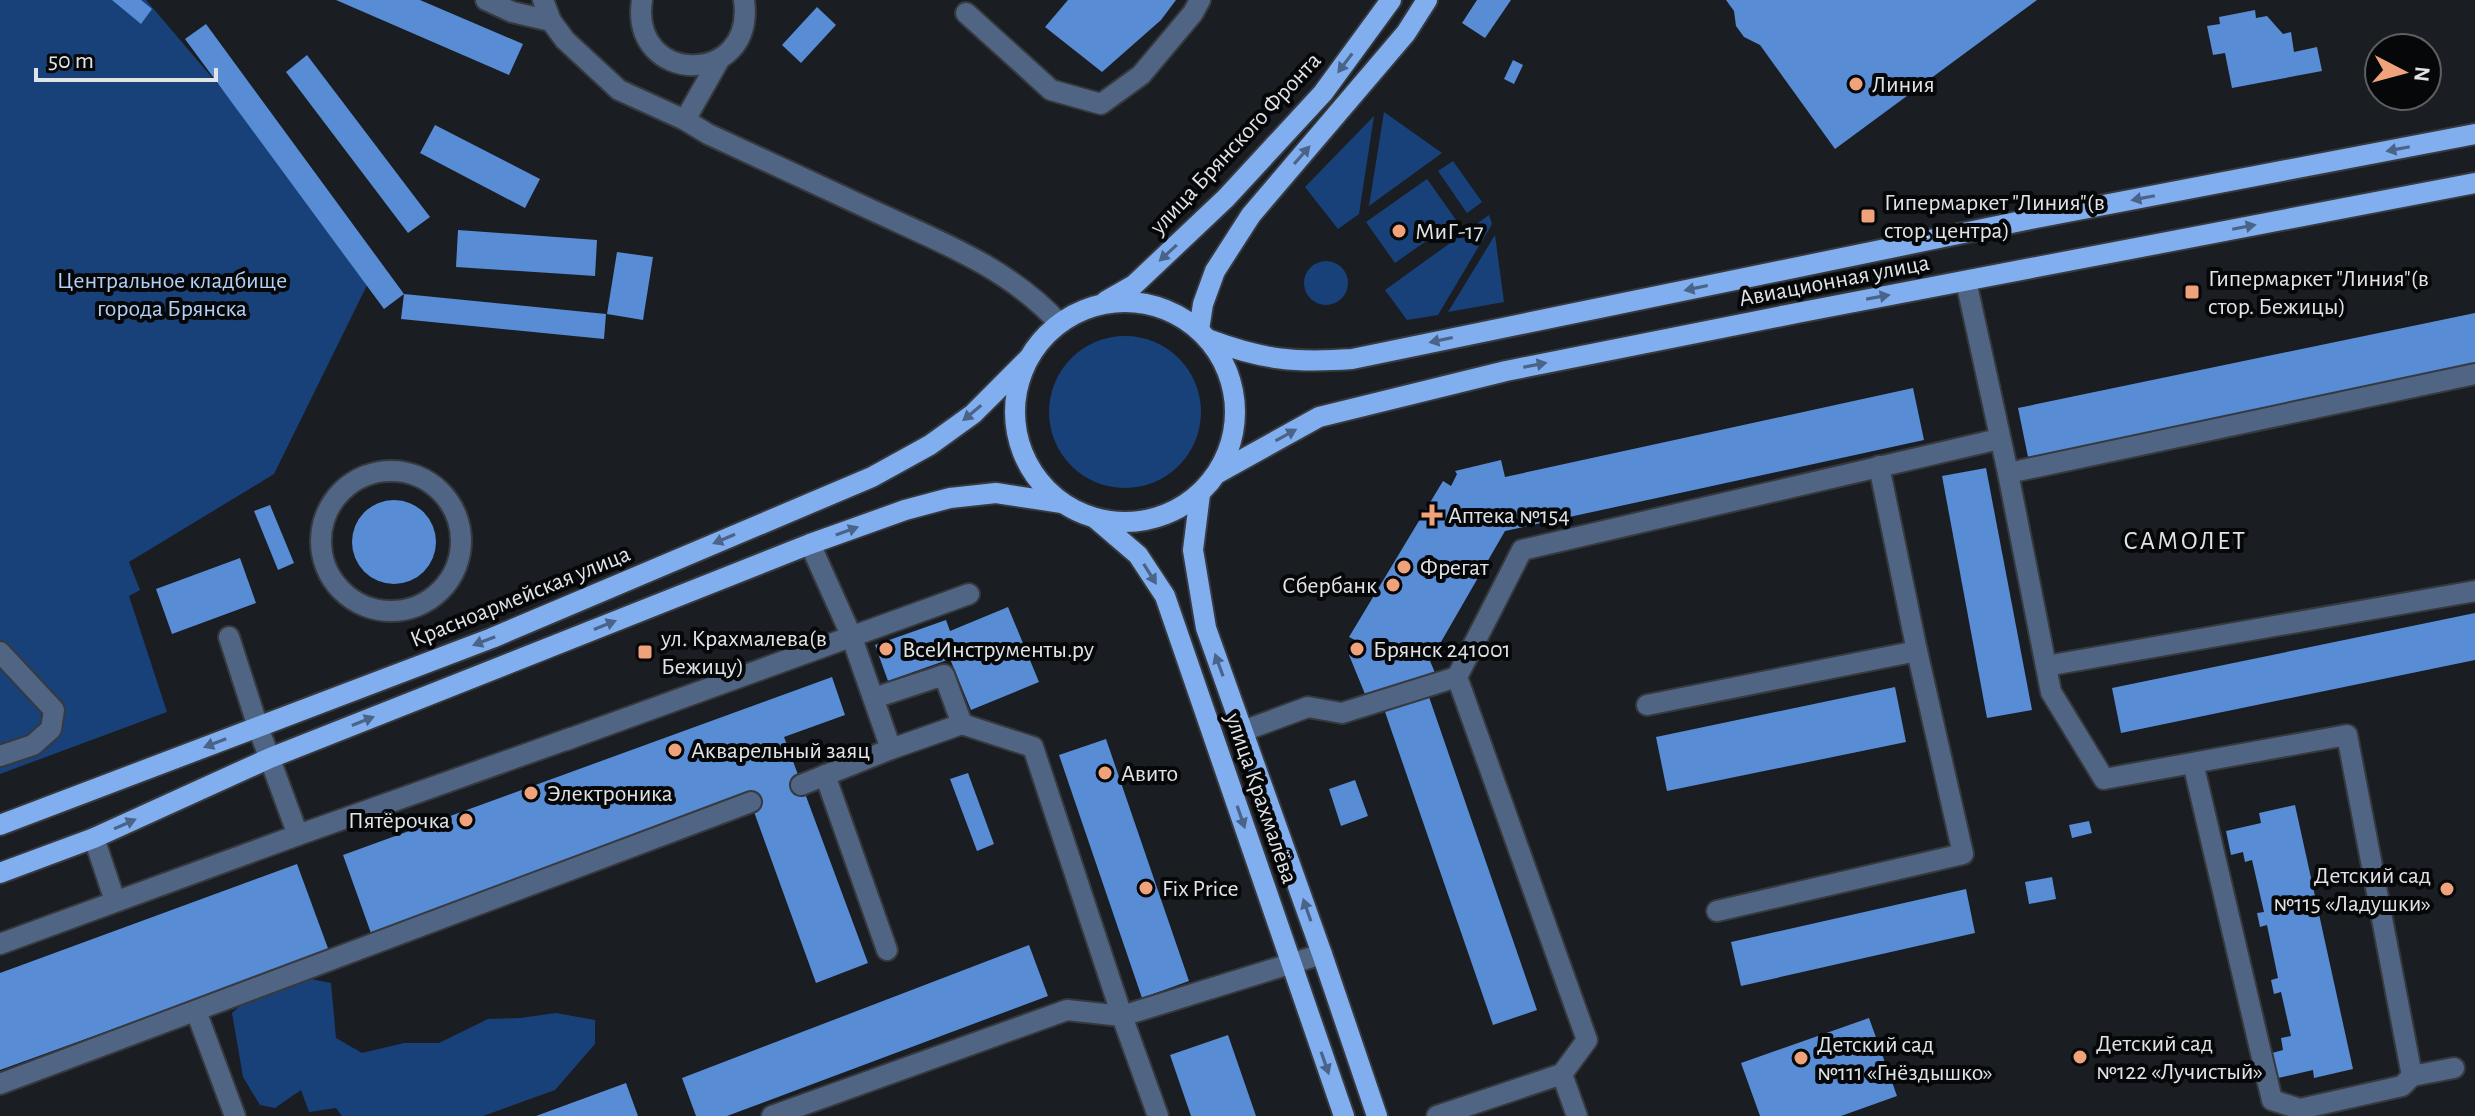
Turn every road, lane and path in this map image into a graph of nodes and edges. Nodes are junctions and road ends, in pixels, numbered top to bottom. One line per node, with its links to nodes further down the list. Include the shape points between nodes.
1 (486, 0): 9 (lane)
2 (543, 0): 9 (lane)
3 (642, 0): 10 (lane, via 643,32 667,60 702,66)
4 (744, 0): 10 (lane, via 742,33)
5 (1200, 0): 8 (lane, via 1141,75 1101,104 1051,90)
6 (1391, 0): 15 (main road, улица Брянского Фронта, one-way to 15, via 1323,93 1226,198 1134,285)
7 (1427, 0): 17 (main road, one-way to 7, via 1203,304 1215,271 1251,215 1406,33)
8 (966, 13)
9 (551, 21): 11 (lane, via 619,90)
10 (719, 60): 11 (lane)
11 (685, 120): 16 (lane, via 967,254 1018,285)
12 (2475, 134): 17 (main road, Авиационная улица, one-way to 17, via 1352,359 1304,362 1249,355)
13 (2475, 183): 14 (main road, Авиационная улица, one-way to 13)
14 (1966, 281): 20 (lane); 22 (main road, Авиационная улица, one-way to 14, via 1319,417 1506,371)
15 (1099, 304): 16 (main road); 17 (main road, via 1152,305 1177,314)
16 (1059, 323): 18 (main road)
17 (1204, 335): 22 (main road, via 1228,371 1236,405 1232,441)
18 (1028, 359): 25 (main road, via 1017,389 1015,422 1022,453 1038,481); 40 (main road, Красноармейская улица, one-way to 40, via 973,414 872,477 492,638)
19 (2475, 374): 23 (lane)
20 (1999, 439): 21 (lane); 23 (lane)
21 (1879, 466): 33 (lane); 36 (lane, via 1522,550)
22 (1218, 473): 24 (main road)
23 (2008, 473): 35 (lane)
24 (1200, 494): 26 (main road, via 1169,514 1133,523); 41 (main road, улица Крахмалёва, one-way to 24, via 1206,628 1193,550)
25 (1062, 503): 26 (main road); 27 (main road, one-way to 25, via 950,498 996,493)
26 (1096, 519): 58 (main road, улица Крахмалёва, one-way to 58, via 1138,555 1165,596)
27 (810, 544): 31 (lane); 44 (main road, one-way to 27)
28 (2475, 591): 35 (lane)
29 (343, 593): 29 (lane, via 384,612 428,602 445,587 462,545 459,521 431,483 386,471 362,477 342,490 321,531 329,576)
30 (969, 594): 31 (lane)
31 (851, 635): 37 (lane); 50 (lane)
32 (229, 637): 40 (lane)
33 (1917, 651): 38 (lane); 54 (lane, via 1963,854)
34 (0, 652): 43 (lane, via 54,710 51,729 33,745)
35 (2046, 666): 45 (lane, via 2051,692 2104,779)
36 (1457, 677): 41 (lane, via 1342,713 1308,707); 62 (lane, via 1587,1040)
37 (874, 698): 39 (lane, via 944,675); 42 (lane)
38 (1647, 705)
39 (962, 724): 42 (lane); 60 (lane, via 1033,747)
40 (258, 727): 44 (lane); 49 (main road, Красноармейская улица, one-way to 49)
41 (1243, 731): 57 (main road, улица Крахмалёва, one-way to 41)
42 (891, 749): 46 (lane)
43 (0, 756)
44 (270, 758): 50 (lane); 51 (main road, one-way to 44)
45 (2193, 763): 63 (lane, via 2272,1100 2300,1109 2402,1086); 63 (lane, via 2347,735)
46 (825, 775): 47 (lane); 56 (lane)
47 (801, 785)
48 (751, 802): 59 (lane)
49 (0, 825)
50 (298, 835): 53 (lane)
51 (94, 838): 52 (main road); 53 (lane)
52 (0, 873)
53 (115, 901): 55 (lane)
54 (1717, 911)
55 (0, 944)
56 (887, 950)
57 (1322, 954): 58 (lane); 69 (main road, улица Крахмалёва)
58 (1291, 963): 60 (lane); 68 (main road, улица Крахмалёва, one-way to 68)
59 (196, 1011): 64 (lane); 65 (lane)
60 (1122, 1016): 66 (lane, via 1067,1010); 67 (lane)
61 (2454, 1068): 63 (lane)
62 (1562, 1074): 70 (lane); 71 (lane)
63 (2412, 1076)
64 (0, 1084)
65 (235, 1116)
66 (772, 1116)
67 (1158, 1116)
68 (1344, 1116)
69 (1377, 1116)
70 (1437, 1116)
71 (1577, 1116)

